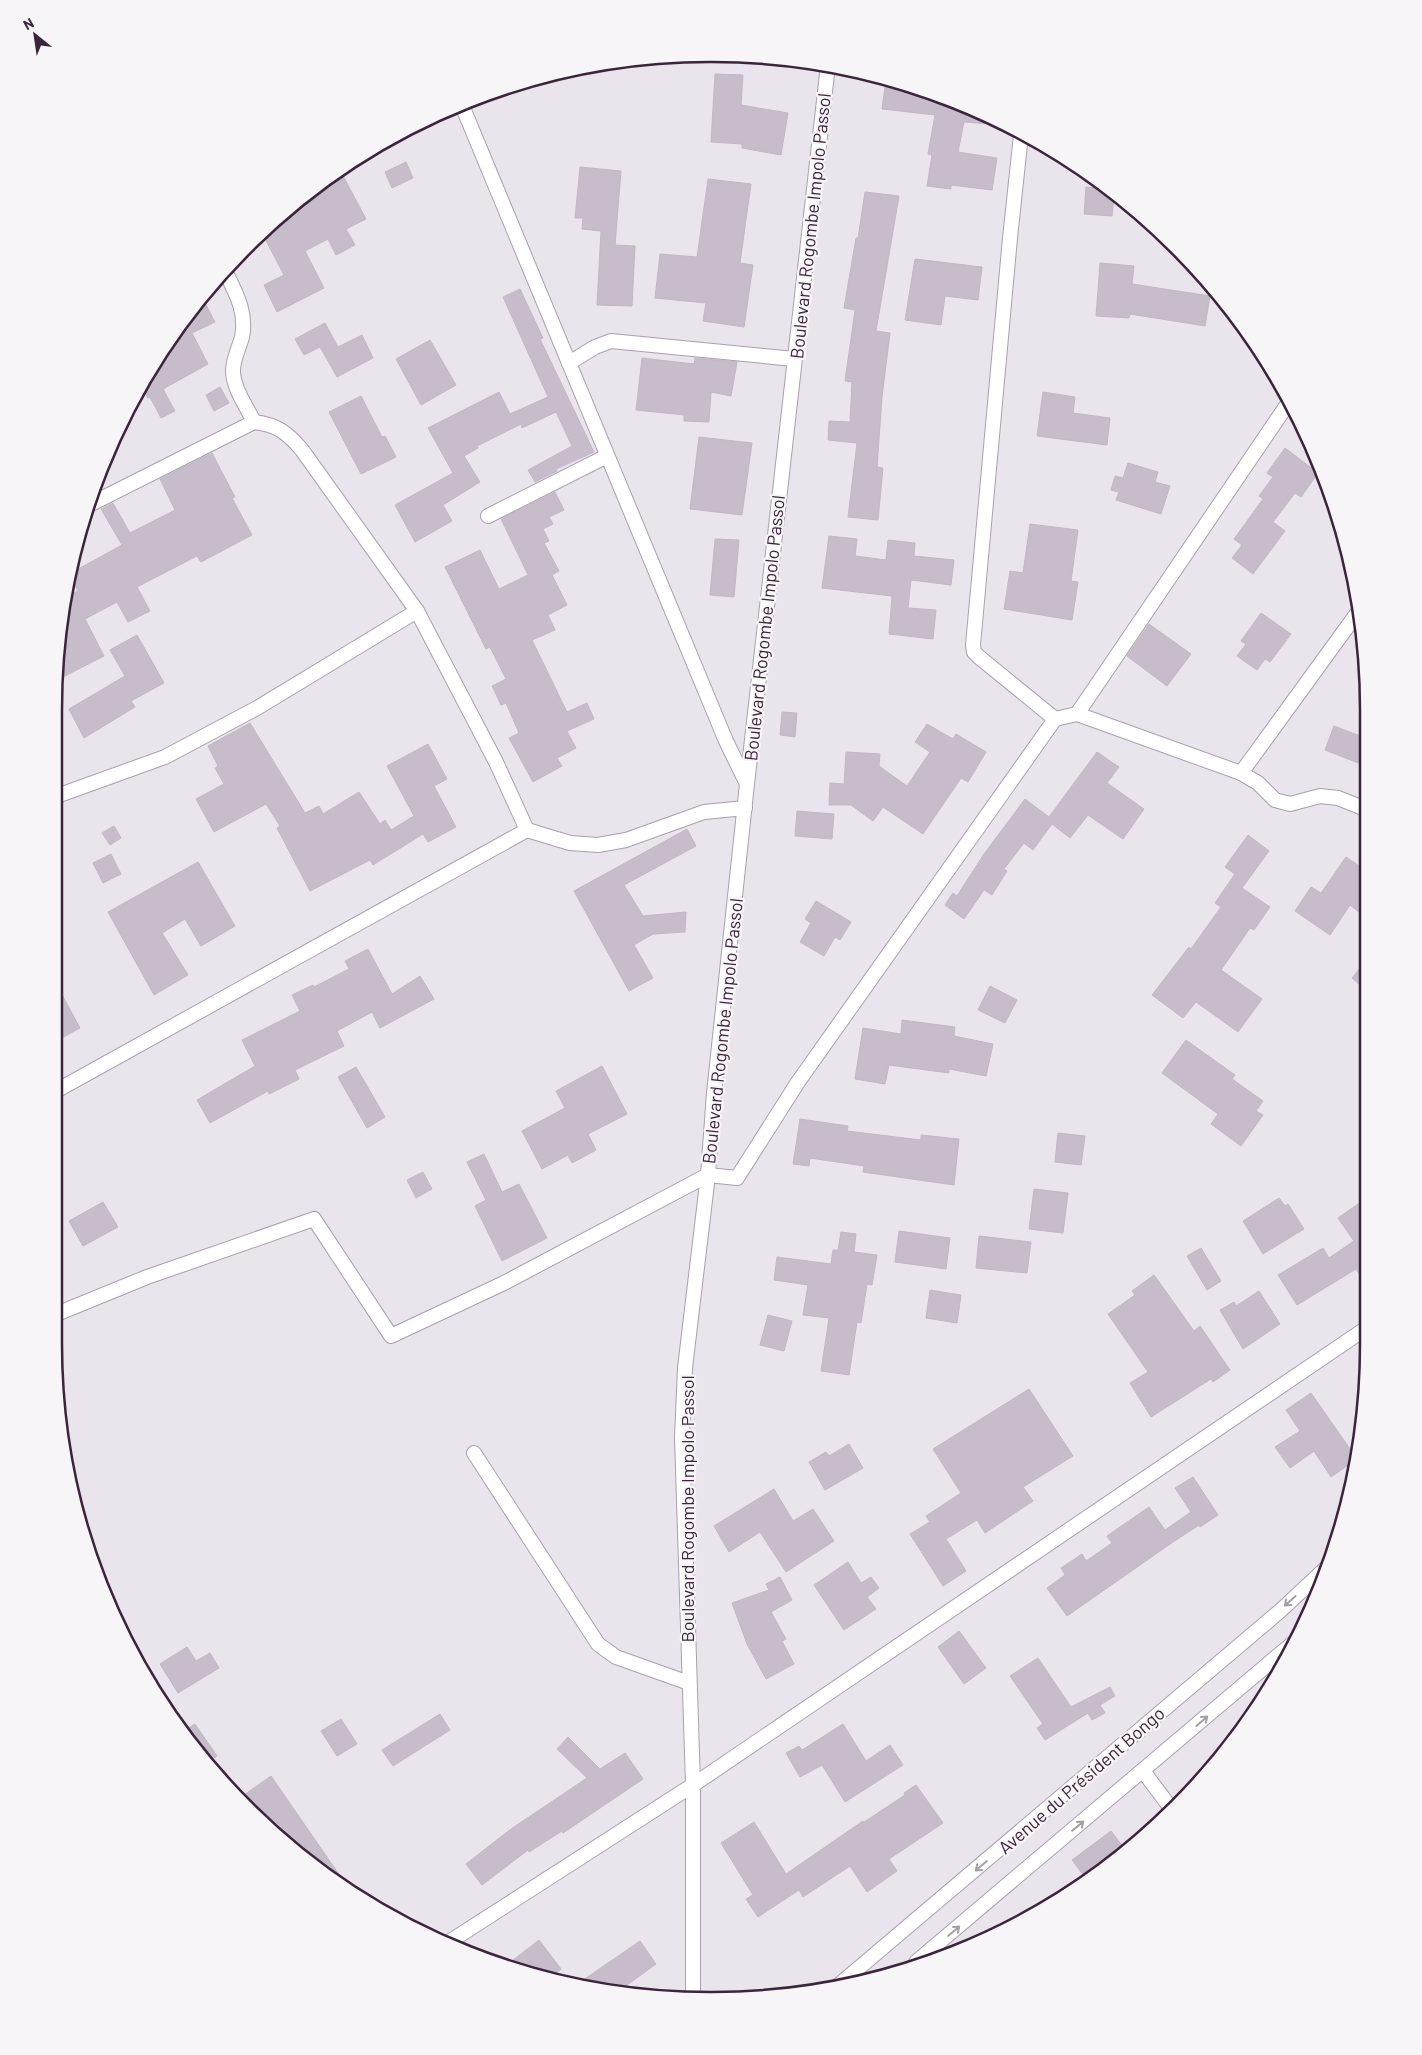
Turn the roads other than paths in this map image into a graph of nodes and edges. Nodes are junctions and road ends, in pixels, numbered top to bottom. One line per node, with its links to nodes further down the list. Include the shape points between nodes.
1 (827, 73): 5 (street, Boulevard Rogombe Impolo Passol)
2 (464, 111): 6 (street)
3 (1020, 141): 15 (street, via 973,646 978,657)
4 (228, 277): 8 (street, via 241,302 242,321 242,338 235,353 233,373)
5 (794, 359): 6 (street, via 611,341); 17 (street, Boulevard Rogombe Impolo Passol)
6 (568, 363): 9 (street)
7 (1285, 408): 14 (street)
8 (254, 422): 10 (street); 12 (street, via 272,424 290,435)
9 (607, 456): 11 (street); 17 (street, via 726,742)
10 (98, 501)
11 (488, 516)
12 (418, 611): 18 (street, via 257,708 165,757); 21 (street, via 496,762)
13 (1353, 619): 16 (street)
14 (1077, 714): 15 (street); 16 (street)
15 (1056, 719): 23 (street, via 804,1074 737,1178)
16 (1241, 773): 19 (street, via 1258,783 1275,800 1290,804 1320,796 1338,798)
17 (747, 784): 20 (street, Boulevard Rogombe Impolo Passol)
18 (62, 795)
19 (1360, 807)
20 (745, 808): 21 (street, via 704,812 626,840 598,845 570,844); 23 (street, Boulevard Rogombe Impolo Passol)
21 (526, 830): 22 (street)
22 (62, 1088)
23 (708, 1175): 24 (street, via 504,1283 391,1336 314,1219 147,1277); 29 (street, Boulevard Rogombe Impolo Passol, via 685,1368 682,1437)
24 (62, 1312)
25 (1360, 1332): 31 (street)
26 (474, 1453): 29 (street, via 598,1644 616,1657)
27 (1316, 1577): 35 (street, Avenue du Président Bongo, one-way to 35)
28 (1281, 1653): 30 (street, Avenue du Président Bongo, one-way to 28)
29 (689, 1683): 31 (street, Boulevard Rogombe Impolo Passol)
30 (1143, 1771): 32 (street); 34 (street, Avenue du Président Bongo, one-way to 30)
31 (693, 1785): 33 (street); 36 (street, Boulevard Rogombe Impolo Passol)
32 (1168, 1805)
33 (454, 1939)
34 (922, 1957)
35 (847, 1978)
36 (694, 1992)

